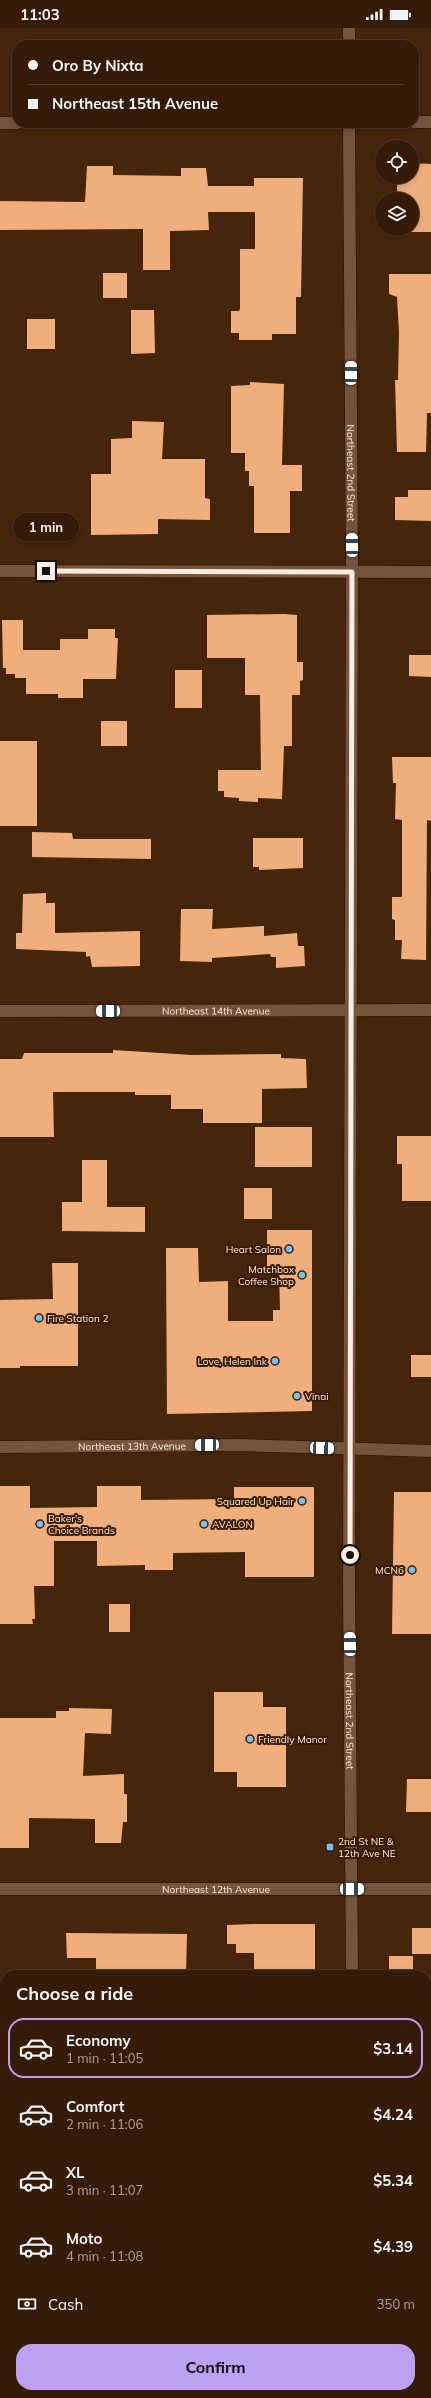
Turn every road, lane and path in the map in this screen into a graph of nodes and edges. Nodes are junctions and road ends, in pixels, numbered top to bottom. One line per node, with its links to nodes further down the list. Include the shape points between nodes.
1 (349, 28): 2 (street)
2 (349, 40)
3 (12, 122): 6 (street)
4 (419, 122): 5 (street)
5 (431, 122)
6 (0, 123)
7 (348, 128): 9 (street, Northeast 2nd Street)
8 (0, 570): 9 (street)
9 (352, 572): 10 (street); 11 (street, Northeast 2nd Street)
10 (431, 572)
11 (350, 1010): 12 (street, Northeast 14th Avenue); 13 (street, Northeast 14th Avenue); 15 (street, Northeast 2nd Street)
12 (431, 1010)
13 (0, 1011)
14 (0, 1447): 15 (street, Northeast 13th Avenue, via 237,1445)
15 (351, 1448): 16 (street, Northeast 13th Avenue); 18 (street, Northeast 2nd Street, via 349,1585)
16 (431, 1451)
17 (0, 1889): 18 (street, Northeast 12th Avenue)
18 (352, 1889): 19 (street, Northeast 12th Avenue); 20 (street, Northeast 2nd Street)
19 (431, 1889)
20 (352, 1970)

